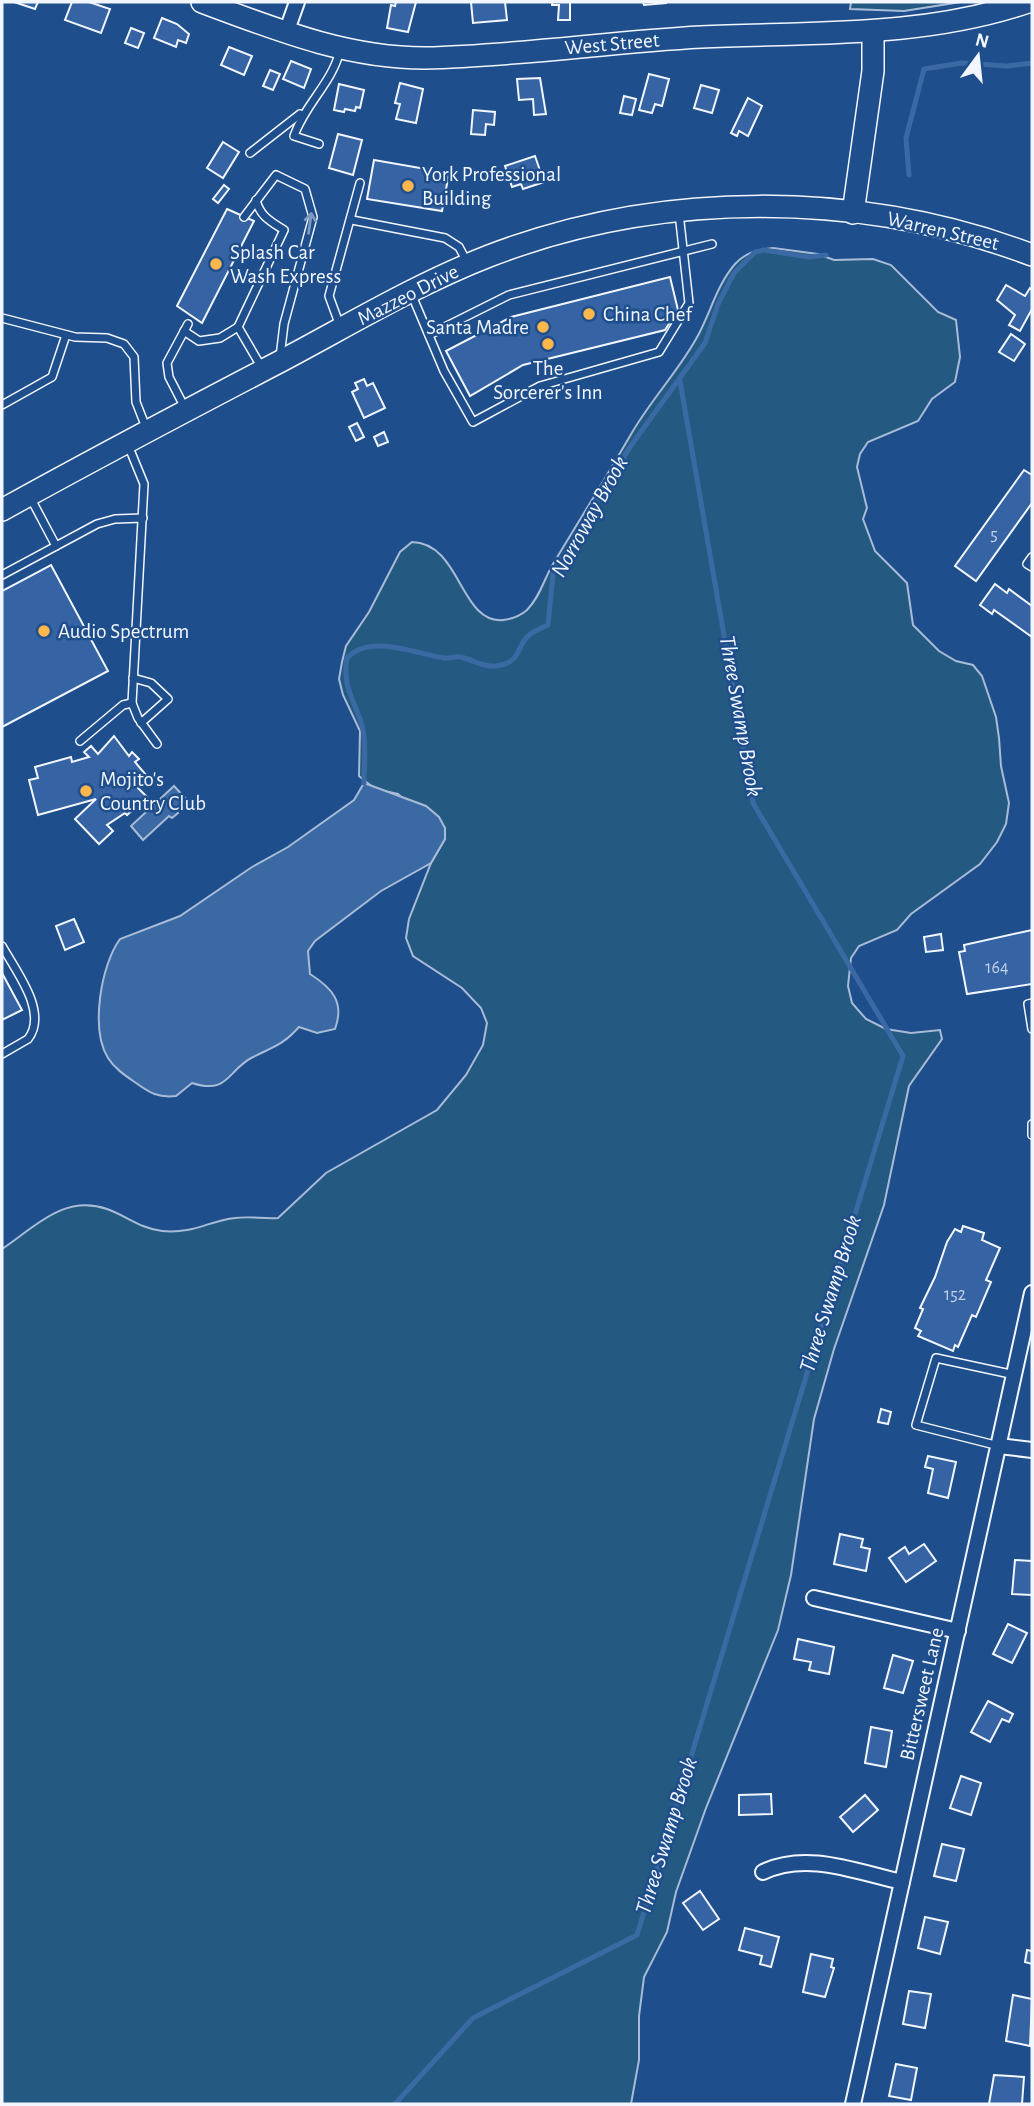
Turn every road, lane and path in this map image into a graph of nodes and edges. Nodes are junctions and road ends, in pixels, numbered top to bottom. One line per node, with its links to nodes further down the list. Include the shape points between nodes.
1 (202, 2): 5 (main road, West Street)
2 (297, 2): 5 (street)
3 (1028, 2): 4 (main road, West Street, via 974,17)
4 (873, 31): 6 (main road, West Street, via 691,38 440,58); 13 (main road, via 873,71)
5 (286, 33): 6 (main road, West Street)
6 (340, 49): 7 (lane, via 334,69)
7 (305, 108): 8 (lane, via 294,135); 9 (lane)
8 (319, 144)
9 (250, 153)
10 (360, 183): 15 (lane)
11 (256, 200): 14 (lane); 22 (lane, via 267,220 284,230); 26 (lane, one-way to 11, via 313,217 306,189 284,176 276,175)
12 (679, 211): 13 (main road, Mazzeo Drive, via 763,206); 17 (lane); 19 (main road, Mazzeo Drive, via 560,233)
13 (853, 213): 18 (main road, Warren Street, via 939,227)
14 (244, 217)
15 (352, 220): 19 (lane, via 445,238 459,247); 23 (lane, via 329,296)
16 (712, 244): 17 (lane)
17 (684, 251): 25 (lane, via 509,295); 25 (lane, via 689,303 657,354 540,386 474,422)
18 (1032, 255)
19 (468, 265): 20 (main road, Mazzeo Drive)
20 (411, 292): 23 (main road, Mazzeo Drive); 25 (lane)
21 (2, 318): 24 (lane)
22 (238, 327): 26 (lane); 28 (lane, via 220,338 199,341 186,328 167,363)
23 (342, 328): 26 (main road, Mazzeo Drive)
24 (66, 335): 27 (lane, via 52,377); 29 (lane, via 113,339 128,347 135,362 137,409)
25 (429, 335)
26 (272, 365): 28 (main road, Mazzeo Drive)
27 (2, 405)
28 (186, 410): 29 (main road, Mazzeo Drive)
29 (147, 431): 30 (main road, Mazzeo Drive)
30 (127, 442): 31 (main road, Mazzeo Drive); 33 (lane, via 144,479)
31 (29, 495): 32 (main road, Mazzeo Drive); 34 (lane)
32 (2, 509)
33 (143, 518): 34 (lane, via 101,522); 38 (lane)
34 (57, 546): 37 (lane)
35 (1032, 557): 36 (lane, via 1027,564)
36 (1032, 567)
37 (2, 575)
38 (133, 678): 39 (lane); 40 (lane, via 151,683 168,699)
39 (132, 703): 40 (lane); 41 (lane, via 119,708)
40 (141, 723): 42 (lane)
41 (80, 741)
42 (158, 744)
43 (2, 946): 46 (lane, via 36,1018 28,1039)
44 (1032, 1003): 45 (lane, via 1028,1004)
45 (1032, 1029)
46 (2, 1054)
47 (1032, 1124): 48 (lane)
48 (1032, 1135)
49 (1032, 1293): 50 (street, Bittersweet Lane)
50 (1015, 1375): 51 (street, Bittersweet Lane); 51 (lane, via 936,1357 916,1425)
51 (999, 1446): 52 (street); 54 (street, Bittersweet Lane)
52 (1032, 1450)
53 (814, 1598): 54 (street)
54 (958, 1631): 56 (street, Bittersweet Lane)
55 (763, 1872): 56 (street, via 784,1863 806,1862)
56 (902, 1882): 57 (street, Bittersweet Lane)
57 (853, 2104)

